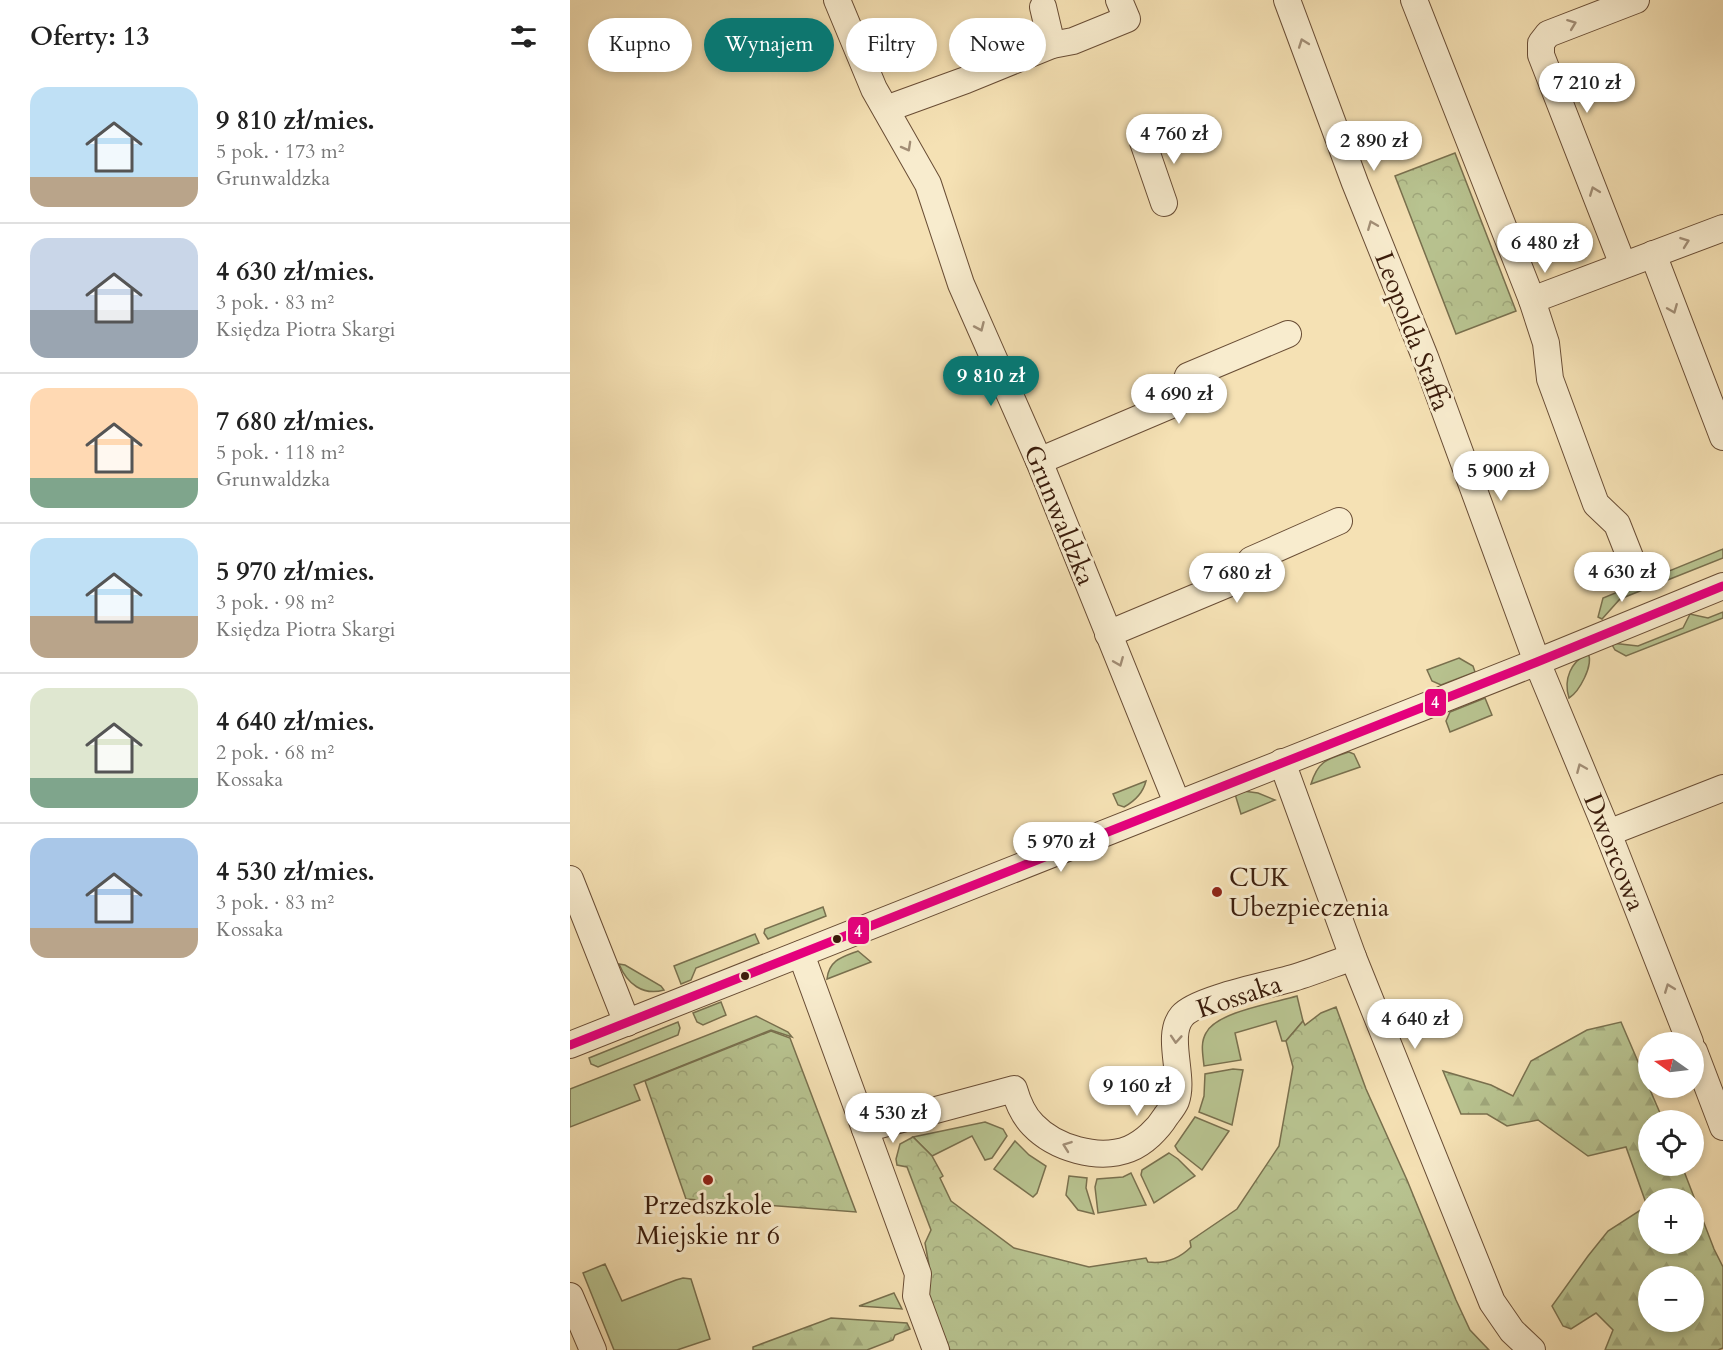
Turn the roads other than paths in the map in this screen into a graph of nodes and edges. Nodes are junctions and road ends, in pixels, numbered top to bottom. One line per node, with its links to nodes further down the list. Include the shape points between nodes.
1 (837, 0): 8 (street, Grunwaldzka)
2 (1119, 0): 7 (street, via 1127,19 1073,41)
3 (1287, 0): 22 (street, Leopolda Staffa, one-way to 3)
4 (1414, 0): 14 (street)
5 (1636, 0): 13 (street, one-way to 5, via 1541,55 1541,43 1548,34)
6 (1043, 7): 7 (street)
7 (1052, 45): 8 (street)
8 (886, 109): 17 (street, Grunwaldzka, one-way to 17, via 928,184 961,284)
9 (1143, 142): 10 (street)
10 (1164, 203)
11 (1723, 228): 12 (street, one-way to 11)
12 (1653, 254): 13 (street); 16 (street, one-way to 16)
13 (1623, 265): 14 (street)
14 (1532, 300): 19 (street, via 1546,343 1550,379 1596,504 1617,524)
15 (1288, 334): 17 (street, via 1188,376 1178,402)
16 (1723, 437)
17 (1039, 460): 21 (street, Grunwaldzka)
18 (1339, 521): 21 (street, via 1251,560 1237,580)
19 (1632, 562)
20 (1723, 586): 22 (street)
21 (1108, 634): 25 (street, Grunwaldzka, one-way to 25)
22 (1537, 662): 23 (street); 26 (street, Dworcowa, one-way to 22)
23 (1282, 762): 25 (street); 29 (street)
24 (1723, 788): 26 (street)
25 (1177, 804): 28 (street)
26 (1608, 832): 31 (street, Dworcowa, one-way to 26)
27 (570, 879): 30 (street)
28 (801, 954): 30 (street); 35 (street)
29 (1353, 957): 35 (street, Kossaka, one-way to 35, via 1296,978 1214,1000 1182,1016 1175,1045 1176,1101 1157,1130 1130,1149 1104,1154 1073,1149 1052,1140 1032,1125 1020,1108 1014,1089); 39 (street, via 1492,1302)
30 (627, 1023): 32 (street)
31 (1686, 1032)
32 (570, 1045)
33 (1704, 1077): 34 (street)
34 (1723, 1126)
35 (865, 1129): 38 (street, via 918,1274 916,1296)
36 (570, 1296): 37 (street)
37 (593, 1350)
38 (936, 1350)
39 (1532, 1350)

